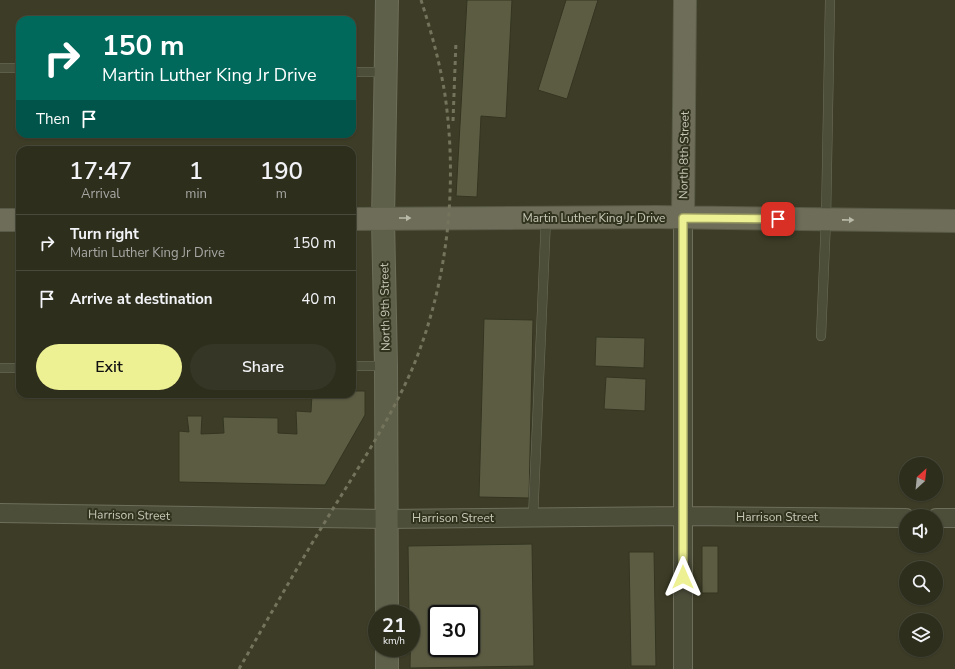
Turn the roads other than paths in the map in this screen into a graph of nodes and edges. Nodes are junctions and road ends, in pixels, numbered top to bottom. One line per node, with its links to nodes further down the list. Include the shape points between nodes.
1 (387, 0): 7 (street, North 9th Street)
2 (685, 0): 10 (main road, North 8th Street)
3 (830, 0): 14 (lane)
4 (0, 68): 5 (lane)
5 (16, 68)
6 (356, 72): 7 (lane)
7 (386, 72): 8 (street, North 9th Street)
8 (383, 218): 9 (main road, Martin Luther King Jr Drive, one-way to 9); 11 (main road, Martin Luther King Jr Drive); 18 (street, North 9th Street)
9 (546, 218): 10 (main road, Martin Luther King Jr Drive); 23 (lane)
10 (683, 218): 14 (main road, Martin Luther King Jr Drive); 22 (street, North 8th Street)
11 (356, 219)
12 (0, 220): 13 (main road)
13 (16, 220)
14 (826, 220): 15 (main road, Martin Luther King Jr Drive, one-way to 15); 16 (lane)
15 (955, 221)
16 (821, 336)
17 (356, 366): 18 (lane)
18 (386, 366): 27 (street, North 9th Street)
19 (0, 368): 20 (lane)
20 (16, 368)
21 (0, 513): 27 (street, Harrison Street)
22 (683, 516): 23 (street, Harrison Street); 24 (street, Harrison Street); 31 (street, North 8th Street)
23 (533, 518): 27 (street, Harrison Street)
24 (899, 518)
25 (943, 518): 26 (street)
26 (955, 518)
27 (385, 519): 28 (street, North 9th Street)
28 (387, 605)
29 (387, 657): 30 (street)
30 (387, 669)
31 (683, 669)

